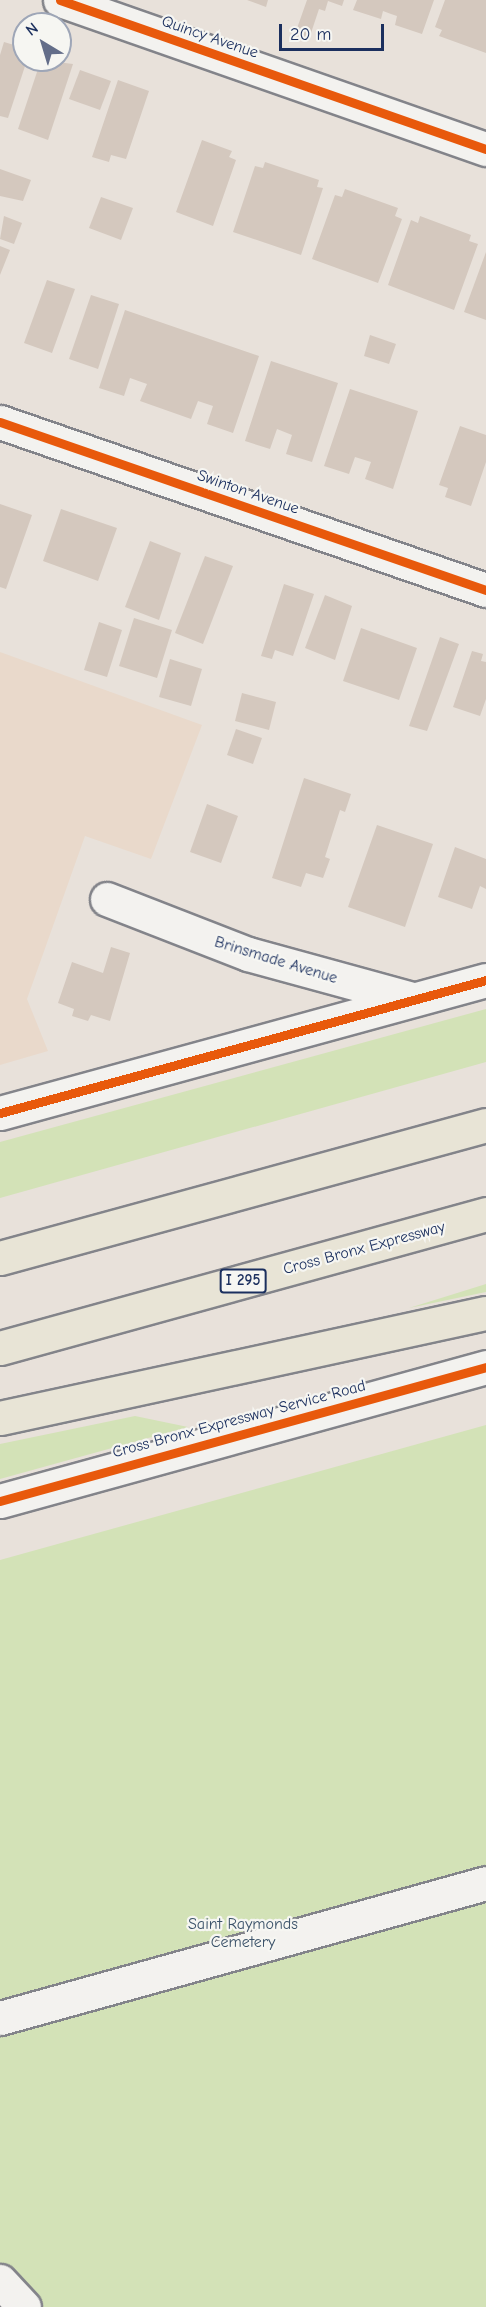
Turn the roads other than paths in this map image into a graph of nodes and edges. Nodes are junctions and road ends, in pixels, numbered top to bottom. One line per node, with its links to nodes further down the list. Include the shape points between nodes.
1 (60, 0): 2 (street, Quincy Avenue)
2 (486, 149)
3 (0, 422): 4 (street, Swinton Avenue)
4 (486, 590)
5 (107, 899): 7 (street, Brinsmade Avenue, via 248,954)
6 (486, 980): 7 (street)
7 (414, 999): 8 (street)
8 (0, 1113)
9 (486, 1119): 11 (highway)
10 (486, 1125): 11 (highway)
11 (418, 1142): 13 (highway)
12 (486, 1214): 15 (highway, Cross Bronx Expressway / I 295)
13 (0, 1258)
14 (486, 1314): 17 (highway)
15 (0, 1348)
16 (486, 1367): 18 (street, Cross Bronx Expressway Service Road)
17 (0, 1418)
18 (0, 1501)
19 (486, 1883): 20 (street)
20 (0, 2018)
21 (0, 2281): 22 (street)
22 (24, 2307)

